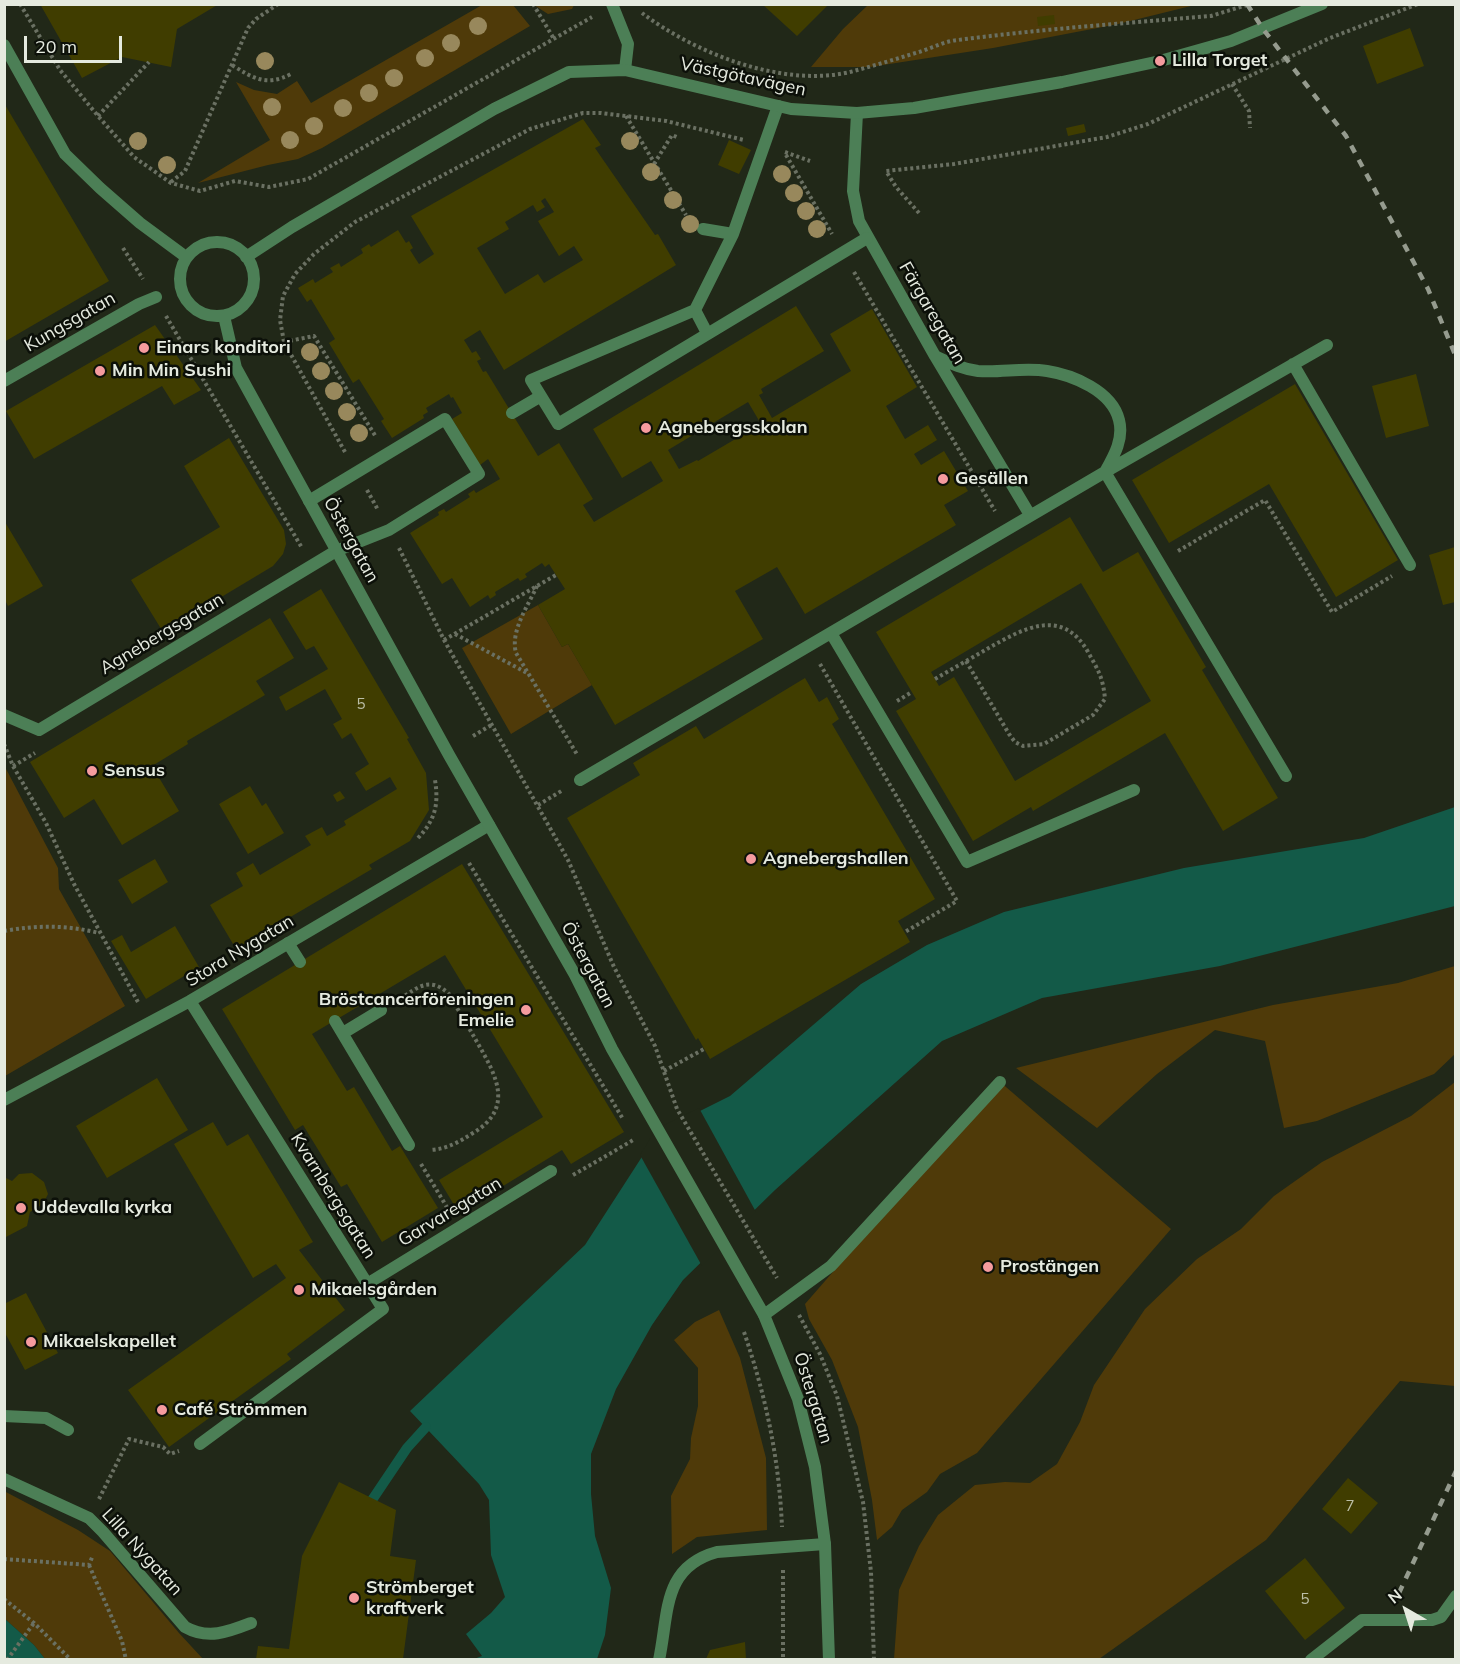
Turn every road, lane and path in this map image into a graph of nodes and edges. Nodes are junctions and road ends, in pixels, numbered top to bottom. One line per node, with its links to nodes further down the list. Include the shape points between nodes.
1 (20, 4): 19 (path, via 60,70)
2 (278, 4): 13 (path, via 248,28)
3 (533, 4): 10 (path)
4 (612, 4): 14 (street, via 628,44)
5 (1250, 4): 8 (path, via 1211,16 954,40 825,76 798,76 754,67 710,52 668,32)
6 (1322, 4): 18 (street, Västgötavägen, via 1231,41 1160,61 914,108)
7 (1418, 4): 16 (path, via 1330,38)
8 (638, 9)
9 (582, 22): 10 (path)
10 (554, 39): 26 (path, via 308,179 269,188 235,181 200,191)
11 (4, 45): 34 (street, via 66,154 140,223)
12 (149, 62): 19 (path)
13 (231, 65): 15 (path, via 252,78 271,81); 26 (path, via 185,171)
14 (625, 70): 17 (street, Västgötavägen); 33 (street, Västgötavägen, via 569,72 534,89)
15 (291, 74)
16 (1232, 84): 21 (path, via 1249,111); 27 (path, via 1148,124 1107,136 954,164 886,171)
17 (778, 106): 18 (street, Västgötavägen); 23 (street)
18 (857, 113): 30 (street, Färgaregatan, via 854,191 859,221)
19 (98, 116): 26 (path, via 134,157)
20 (626, 116): 23 (path, via 666,121); 25 (path); 39 (path, via 583,113 530,129 355,222 295,274 283,296 280,320)
21 (1250, 128)
22 (679, 138): 25 (path, via 672,135)
23 (765, 146): 29 (street)
24 (810, 161): 32 (path, via 784,152)
25 (654, 164): 28 (path, via 688,217)
26 (171, 183)
27 (919, 213)
28 (703, 229): 29 (street)
29 (733, 234): 36 (street)
30 (867, 238): 32 (street); 41 (street, Färgaregatan)
31 (123, 249): 35 (path)
32 (843, 252): 38 (street); 52 (path)
33 (246, 257): 34 (street, via 238,249 216,242 195,249); 37 (street, via 254,281 251,293 245,303)
34 (186, 258): 37 (street, via 180,281 186,299 199,312)
35 (156, 297): 43 (street, Kungsgatan); 54 (path)
36 (695, 310): 38 (street); 44 (street, via 531,380)
37 (224, 316): 49 (street, Östergatan, via 236,368)
38 (707, 333): 44 (street, via 558,424)
39 (284, 342): 46 (path, via 314,336); 48 (path)
40 (1327, 345): 42 (street)
41 (935, 356): 47 (street, via 980,371 1047,370 1067,375 1098,392 1119,419 1116,454); 50 (street, Färgaregatan)
42 (1293, 364): 47 (street); 56 (street)
43 (4, 381)
44 (541, 396): 45 (street)
45 (512, 413)
46 (384, 450): 48 (street); 51 (street, via 445,419 463,443 478,474)
47 (1105, 472): 50 (street); 55 (street)
48 (357, 473): 49 (street); 51 (path)
49 (309, 501): 53 (street, Östergatan)
50 (1030, 515): 52 (street)
51 (389, 530): 53 (street); 61 (path)
52 (1006, 530): 59 (street)
53 (336, 551): 66 (street, Agnebergsgatan, via 39,730); 73 (street, Östergatan)
54 (305, 553)
55 (1159, 562): 56 (path, via 1265,500 1332,612); 70 (street)
56 (1410, 565)
57 (556, 575): 58 (path)
58 (537, 586): 60 (path); 64 (path, via 514,640 516,653)
59 (831, 633): 62 (street); 72 (street, via 967,862)
60 (454, 634): 61 (path); 64 (path)
61 (444, 640): 67 (path)
62 (809, 645): 71 (street); 76 (path, via 957,901)
63 (966, 661): 63 (path, via 1009,734 1023,746 1044,744 1093,716 1105,699 1103,679 1079,637 1066,629 1035,626 1018,631); 65 (path)
64 (528, 673): 71 (path)
65 (935, 679)
66 (4, 715)
67 (493, 724): 68 (path); 86 (path, via 568,860)
68 (473, 736)
69 (4, 744): 77 (path)
70 (1286, 776)
71 (584, 777)
72 (1134, 790)
73 (489, 825): 78 (street, Stora Nygatan); 95 (street, Östergatan)
74 (465, 856): 90 (path, via 635,1139 572,1176)
75 (4, 931): 77 (path, via 35,926)
76 (905, 932)
77 (100, 933): 81 (path)
78 (288, 943): 79 (street); 80 (street, Stora Nygatan)
79 (300, 962)
80 (190, 1001): 88 (street, Stora Nygatan); 93 (street, Kvarnbergsgatan)
81 (141, 1007)
82 (381, 1010): 84 (street); 89 (path, via 427,984 442,988 494,1071 498,1086 498,1101 484,1126 441,1149)
83 (335, 1021): 84 (street)
84 (343, 1033): 89 (street)
85 (704, 1049): 86 (path)
86 (664, 1071): 94 (path, via 677,1109)
87 (1000, 1082): 94 (street, via 831,1266)
88 (4, 1100)
89 (409, 1145)
90 (551, 1171): 93 (street, Garvaregatan)
91 (433, 1184): 92 (path)
92 (444, 1204)
93 (367, 1284): 99 (street, Kvarnbergsgatan, via 383,1309)
94 (788, 1297): 95 (street); 117 (path, via 820,1353 848,1436 863,1502 871,1572)
95 (764, 1315): 103 (street, Östergatan, via 798,1399 815,1467)
96 (743, 1330): 104 (path, via 771,1426 780,1486)
97 (4, 1416): 98 (street, via 45,1418)
98 (68, 1430)
99 (200, 1444): 101 (path, via 170,1454 163,1447 129,1439)
100 (4, 1479): 101 (street, Lilla Nygatan)
101 (88, 1518): 102 (street, Lilla Nygatan)
102 (103, 1532): 106 (path); 110 (street, Lilla Nygatan, via 185,1628 217,1635)
103 (825, 1544): 104 (street); 116 (street, Östergatan)
104 (783, 1548): 114 (street, via 717,1552 701,1556 687,1566 670,1594); 115 (path)
105 (4, 1559): 106 (path)
106 (89, 1565): 113 (path)
107 (1455, 1596): 118 (street, via 1441,1617 1432,1620 1362,1620)
108 (4, 1599): 109 (path)
109 (34, 1623): 111 (path); 112 (path)
110 (251, 1623)
111 (7, 1659)
112 (71, 1659)
113 (126, 1659)
114 (659, 1659)
115 (783, 1659)
116 (829, 1659)
117 (874, 1659)
118 (1311, 1659)

